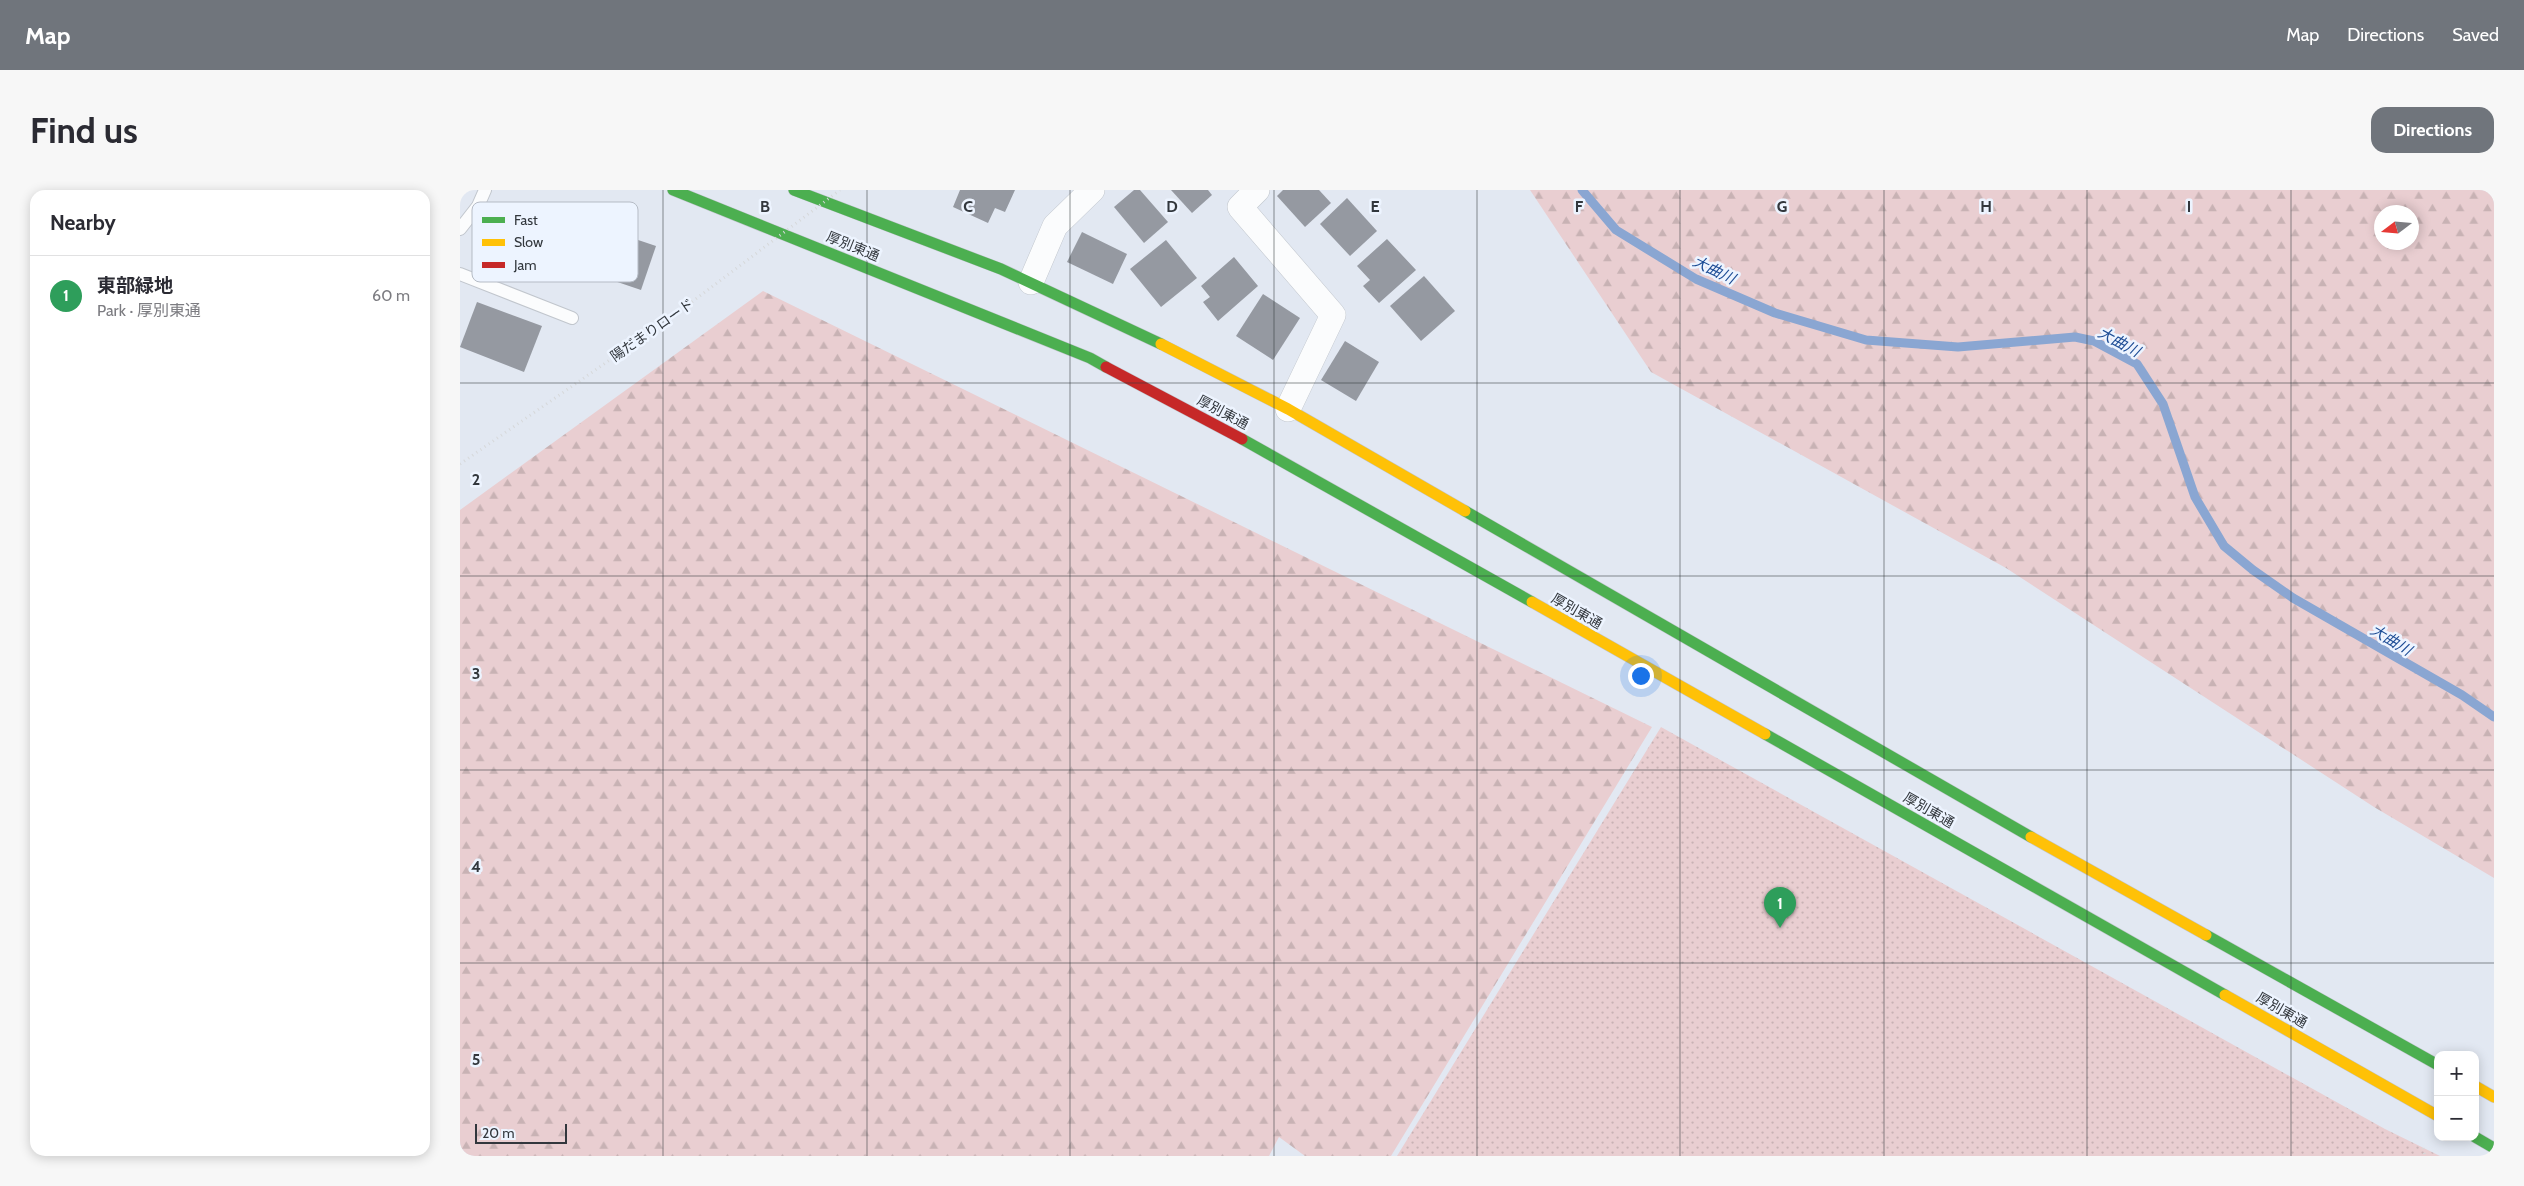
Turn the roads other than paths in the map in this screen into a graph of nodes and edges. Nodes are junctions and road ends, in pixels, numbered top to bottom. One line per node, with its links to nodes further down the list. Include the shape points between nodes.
1 (485, 190): 6 (lane)
2 (673, 190): 18 (street, 厚別東通, via 1090,358 1274,456)
3 (794, 190): 12 (street, 厚別東通)
4 (1092, 190): 12 (street, via 1055,226)
5 (1257, 190): 14 (street, via 1240,207 1333,315)
6 (480, 202)
7 (472, 214): 8 (lane)
8 (460, 229)
9 (460, 274): 10 (lane)
10 (472, 279)
11 (480, 282): 13 (lane)
12 (1031, 282): 14 (street, 厚別東通, via 1183,354)
13 (572, 318)
14 (1288, 409): 15 (street, 厚別東通, via 2004,822)
15 (2434, 1063)
16 (2479, 1088): 17 (street)
17 (2494, 1097)
18 (2434, 1114)
19 (2479, 1139): 20 (street)
20 (2494, 1148)

